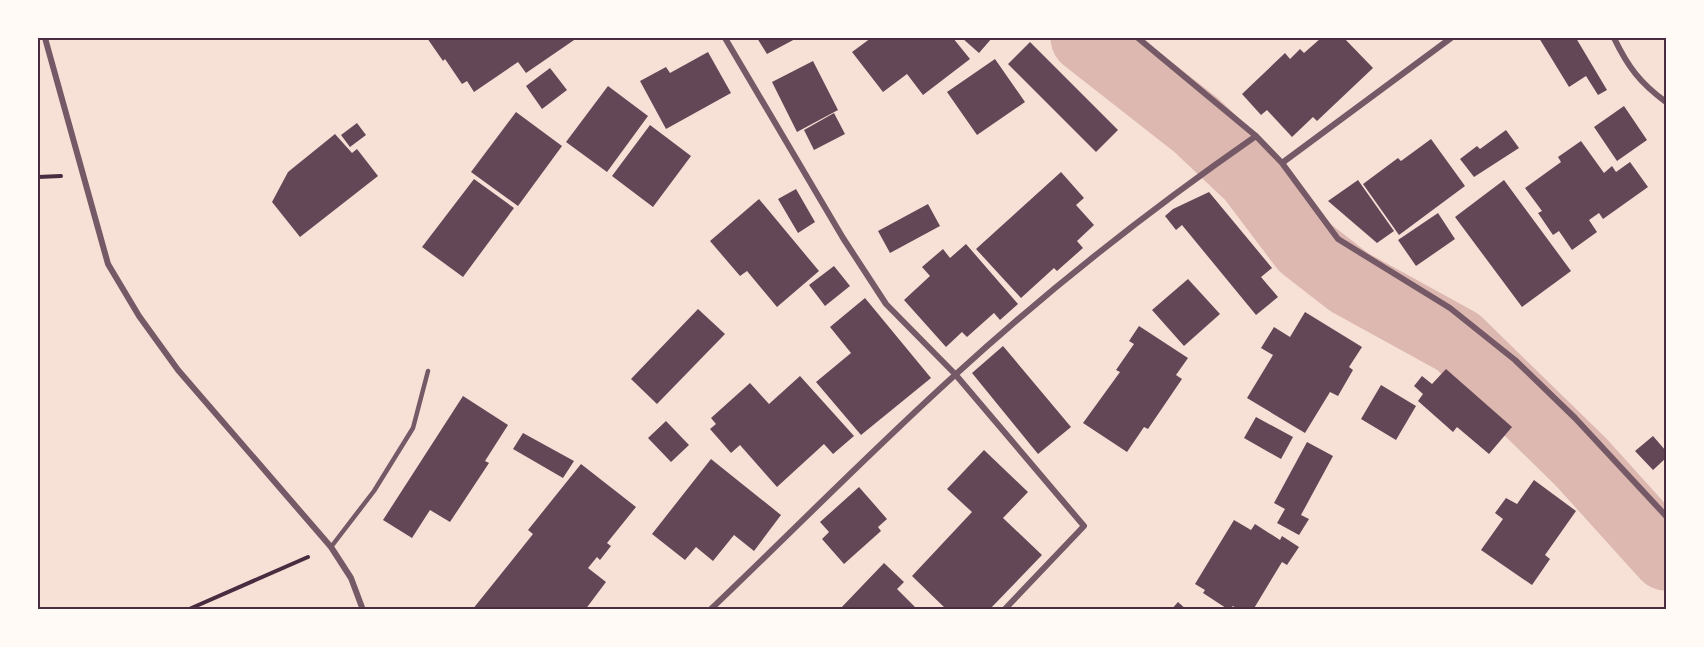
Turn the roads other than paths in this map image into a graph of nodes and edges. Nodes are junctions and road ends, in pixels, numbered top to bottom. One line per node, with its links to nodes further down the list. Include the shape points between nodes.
1 (45, 38): 12 (street, via 108,264 178,370)
2 (725, 38): 10 (street, via 886,304)
3 (1138, 38): 7 (street)
4 (1451, 38): 8 (street)
5 (1614, 38): 6 (street, via 1647,88)
6 (1666, 102)
7 (1256, 136): 8 (street); 10 (street, via 1090,259)
8 (1282, 163): 11 (street, via 1338,238 1450,308 1515,360)
9 (428, 371): 12 (lane, via 413,428 374,491)
10 (955, 374): 14 (street); 15 (street, via 1084,526)
11 (1666, 516)
12 (331, 547): 13 (street, via 351,578)
13 (363, 609)
14 (710, 609)
15 (1004, 609)

